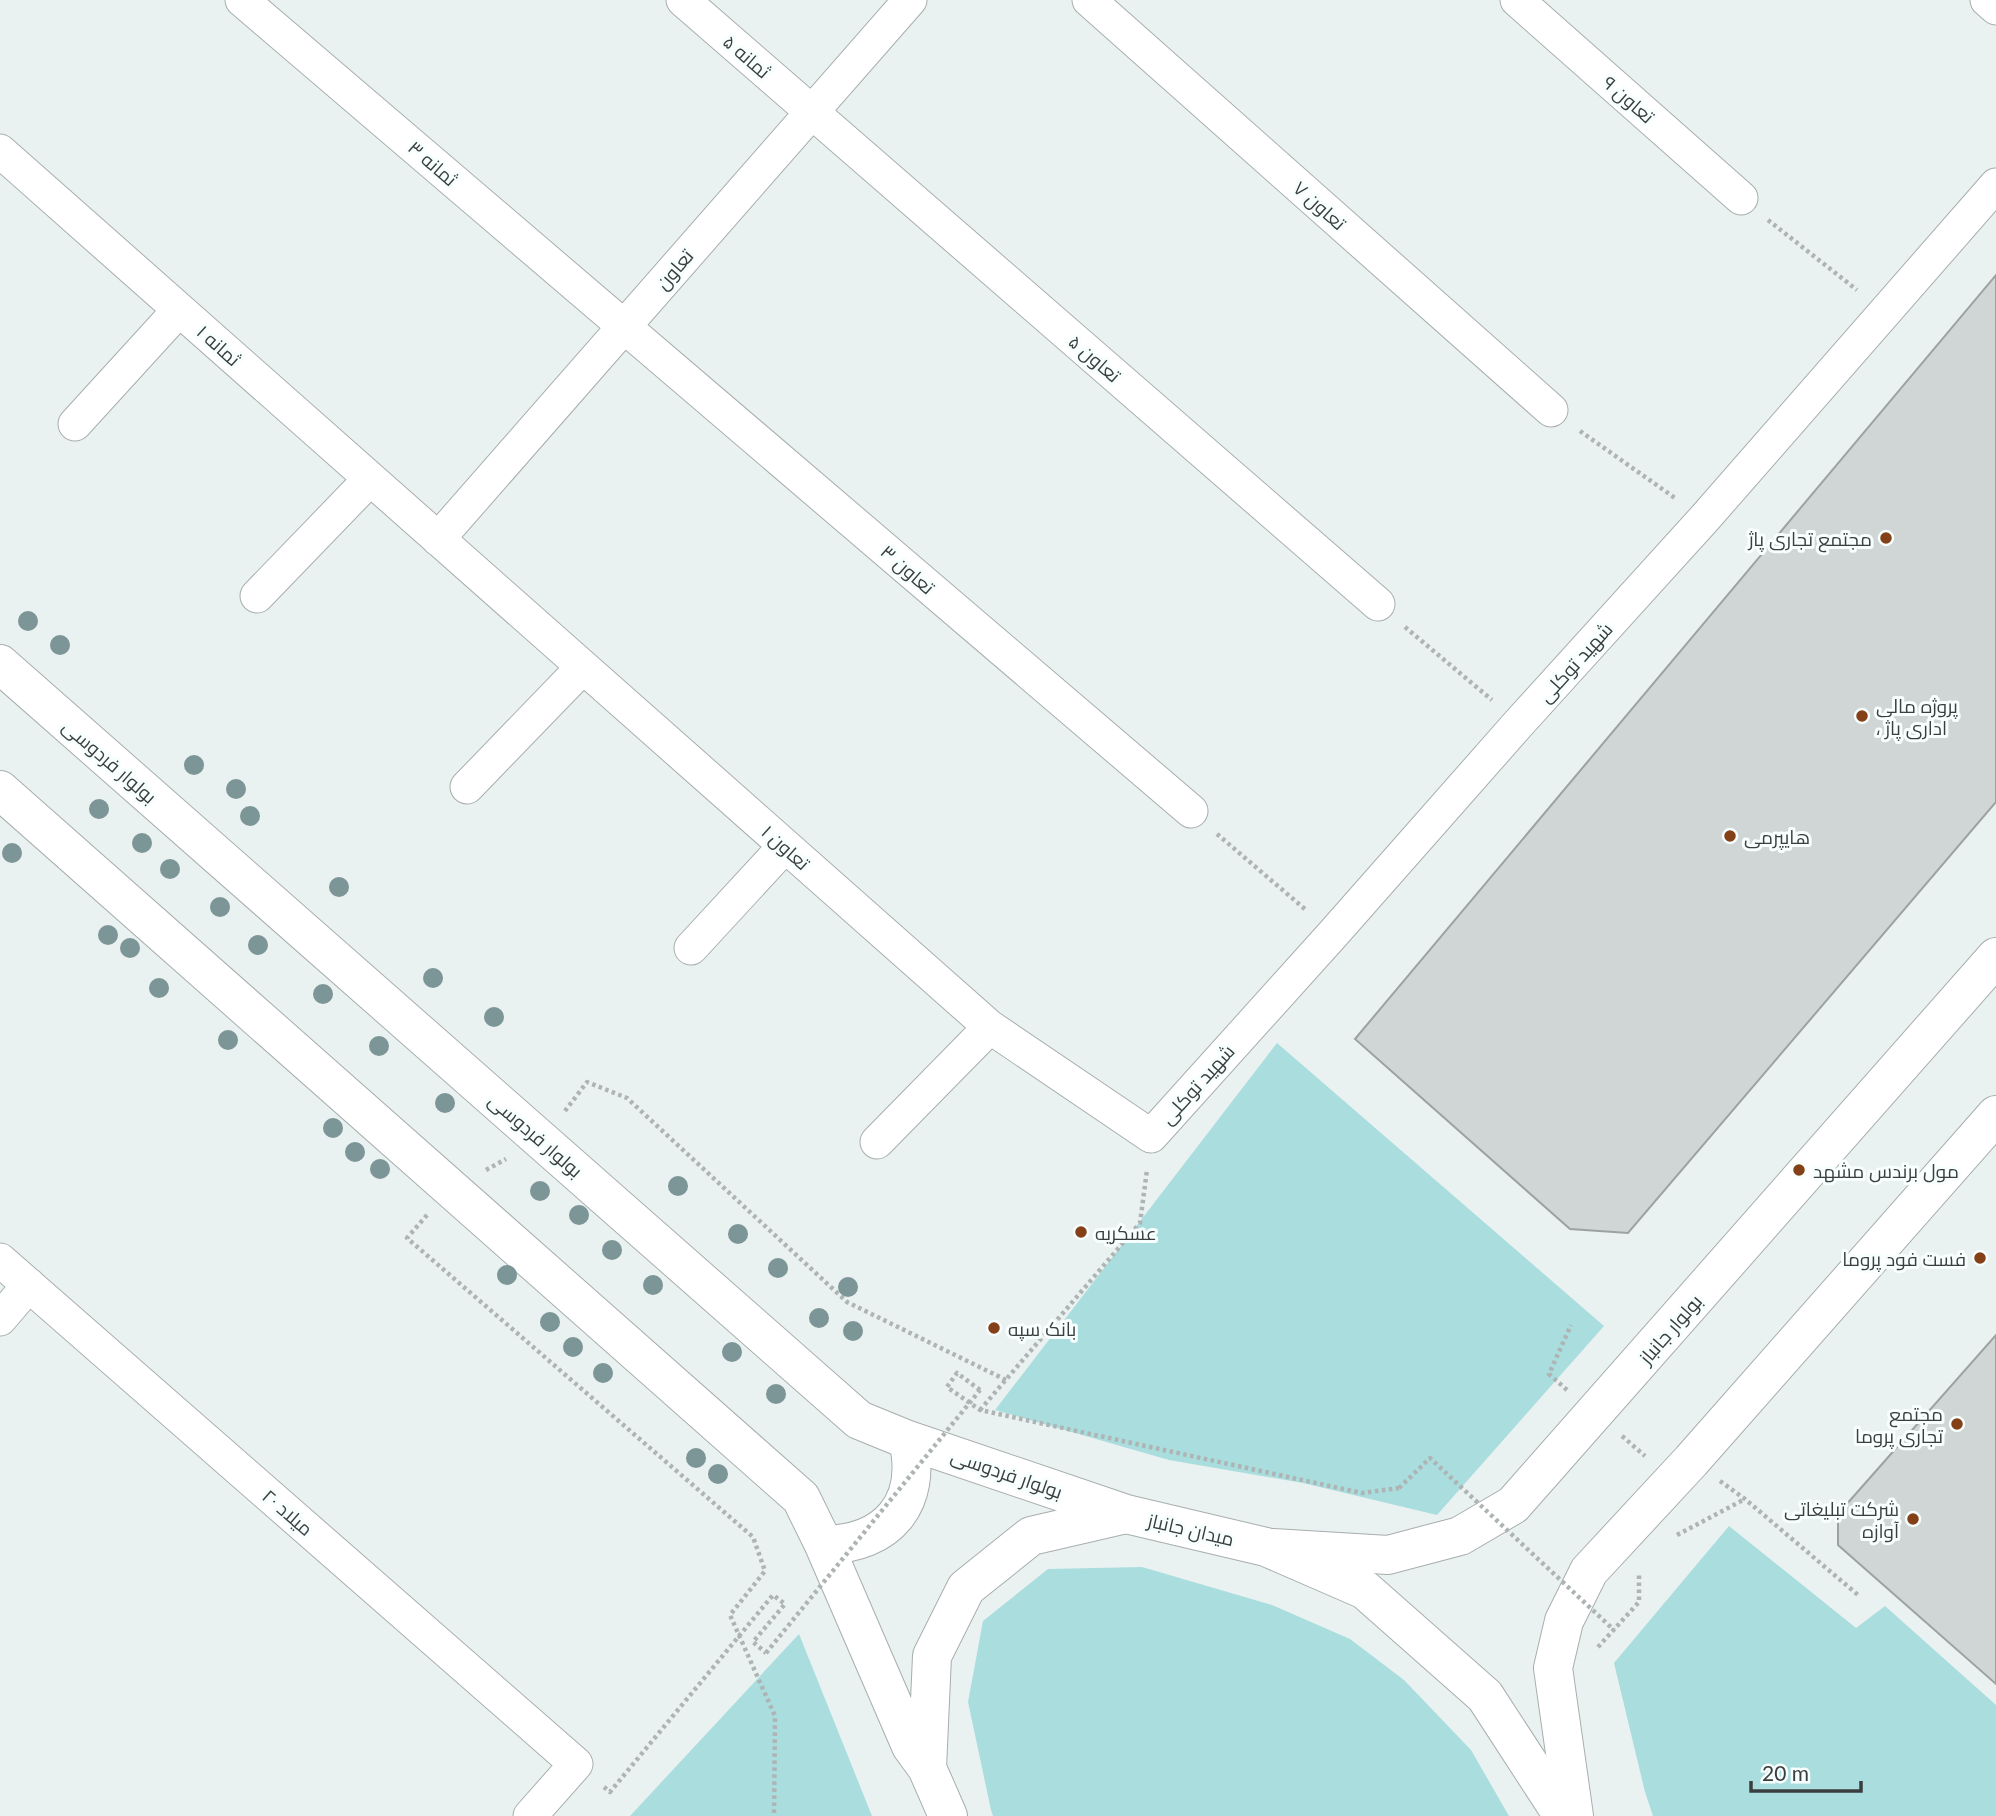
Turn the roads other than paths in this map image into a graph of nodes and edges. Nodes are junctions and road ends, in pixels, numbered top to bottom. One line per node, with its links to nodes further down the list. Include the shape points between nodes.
1 (242, 0): 13 (street, ثمانه ۳)
2 (683, 0): 8 (street, ثمانه ۵)
3 (910, 0): 8 (street, تعاون)
4 (1089, 0): 14 (street, تعاون ۷)
5 (1517, 0): 11 (street, تعاون ۹)
6 (1987, 0): 7 (street)
7 (1996, 8)
8 (812, 112): 13 (street, تعاون); 19 (street, تعاون ۵)
9 (0, 151): 12 (street, ثمانه ۱)
10 (1996, 185): 30 (street, شهید توکلی, via 1704,519)
11 (1741, 198)
12 (179, 310): 15 (street); 16 (street, ثمانه ۱)
13 (624, 326): 17 (street, تعاون); 24 (street, تعاون ۳)
14 (1551, 411)
15 (75, 424)
16 (370, 479): 17 (street, ثمانه ۱); 18 (street)
17 (438, 539): 21 (street, تعاون ۱)
18 (257, 596)
19 (1378, 604)
20 (0, 664): 35 (main road, بولوار فردوسی, via 859,1420)
21 (583, 667): 22 (street); 25 (street, تعاون ۱)
22 (467, 787)
23 (0, 790): 37 (main road, via 801,1499)
24 (1191, 811)
25 (785, 846): 26 (street); 28 (street, تعاون ۱)
26 (691, 948)
27 (1996, 957): 38 (main road, بولوار جانباز, via 1513,1505 1460,1536 1388,1555)
28 (990, 1027): 30 (street, تعاون ۱); 31 (street)
29 (1996, 1115): 43 (main road, via 1589,1572 1564,1621 1553,1668)
30 (1151, 1136)
31 (877, 1142)
32 (0, 1260): 33 (street, میلاد ۲۰)
33 (29, 1285): 34 (street); 40 (street, میلاد ۲۰, via 576,1764)
34 (0, 1319)
35 (908, 1440): 36 (main road, بولوار فردوسی); 37 (main road, via 913,1459 911,1479 895,1516 863,1539)
36 (1126, 1514): 38 (main road, میدان جانباز); 39 (main road, میدان جانباز, via 1031,1536 966,1588 932,1656)
37 (824, 1545): 39 (main road, via 911,1746)
38 (1266, 1547): 42 (main road, میدان جانباز, via 1365,1590 1485,1696)
39 (927, 1768): 41 (main road, میدان جانباز)
40 (530, 1816)
41 (948, 1816)
42 (1563, 1816)
43 (1574, 1816)

